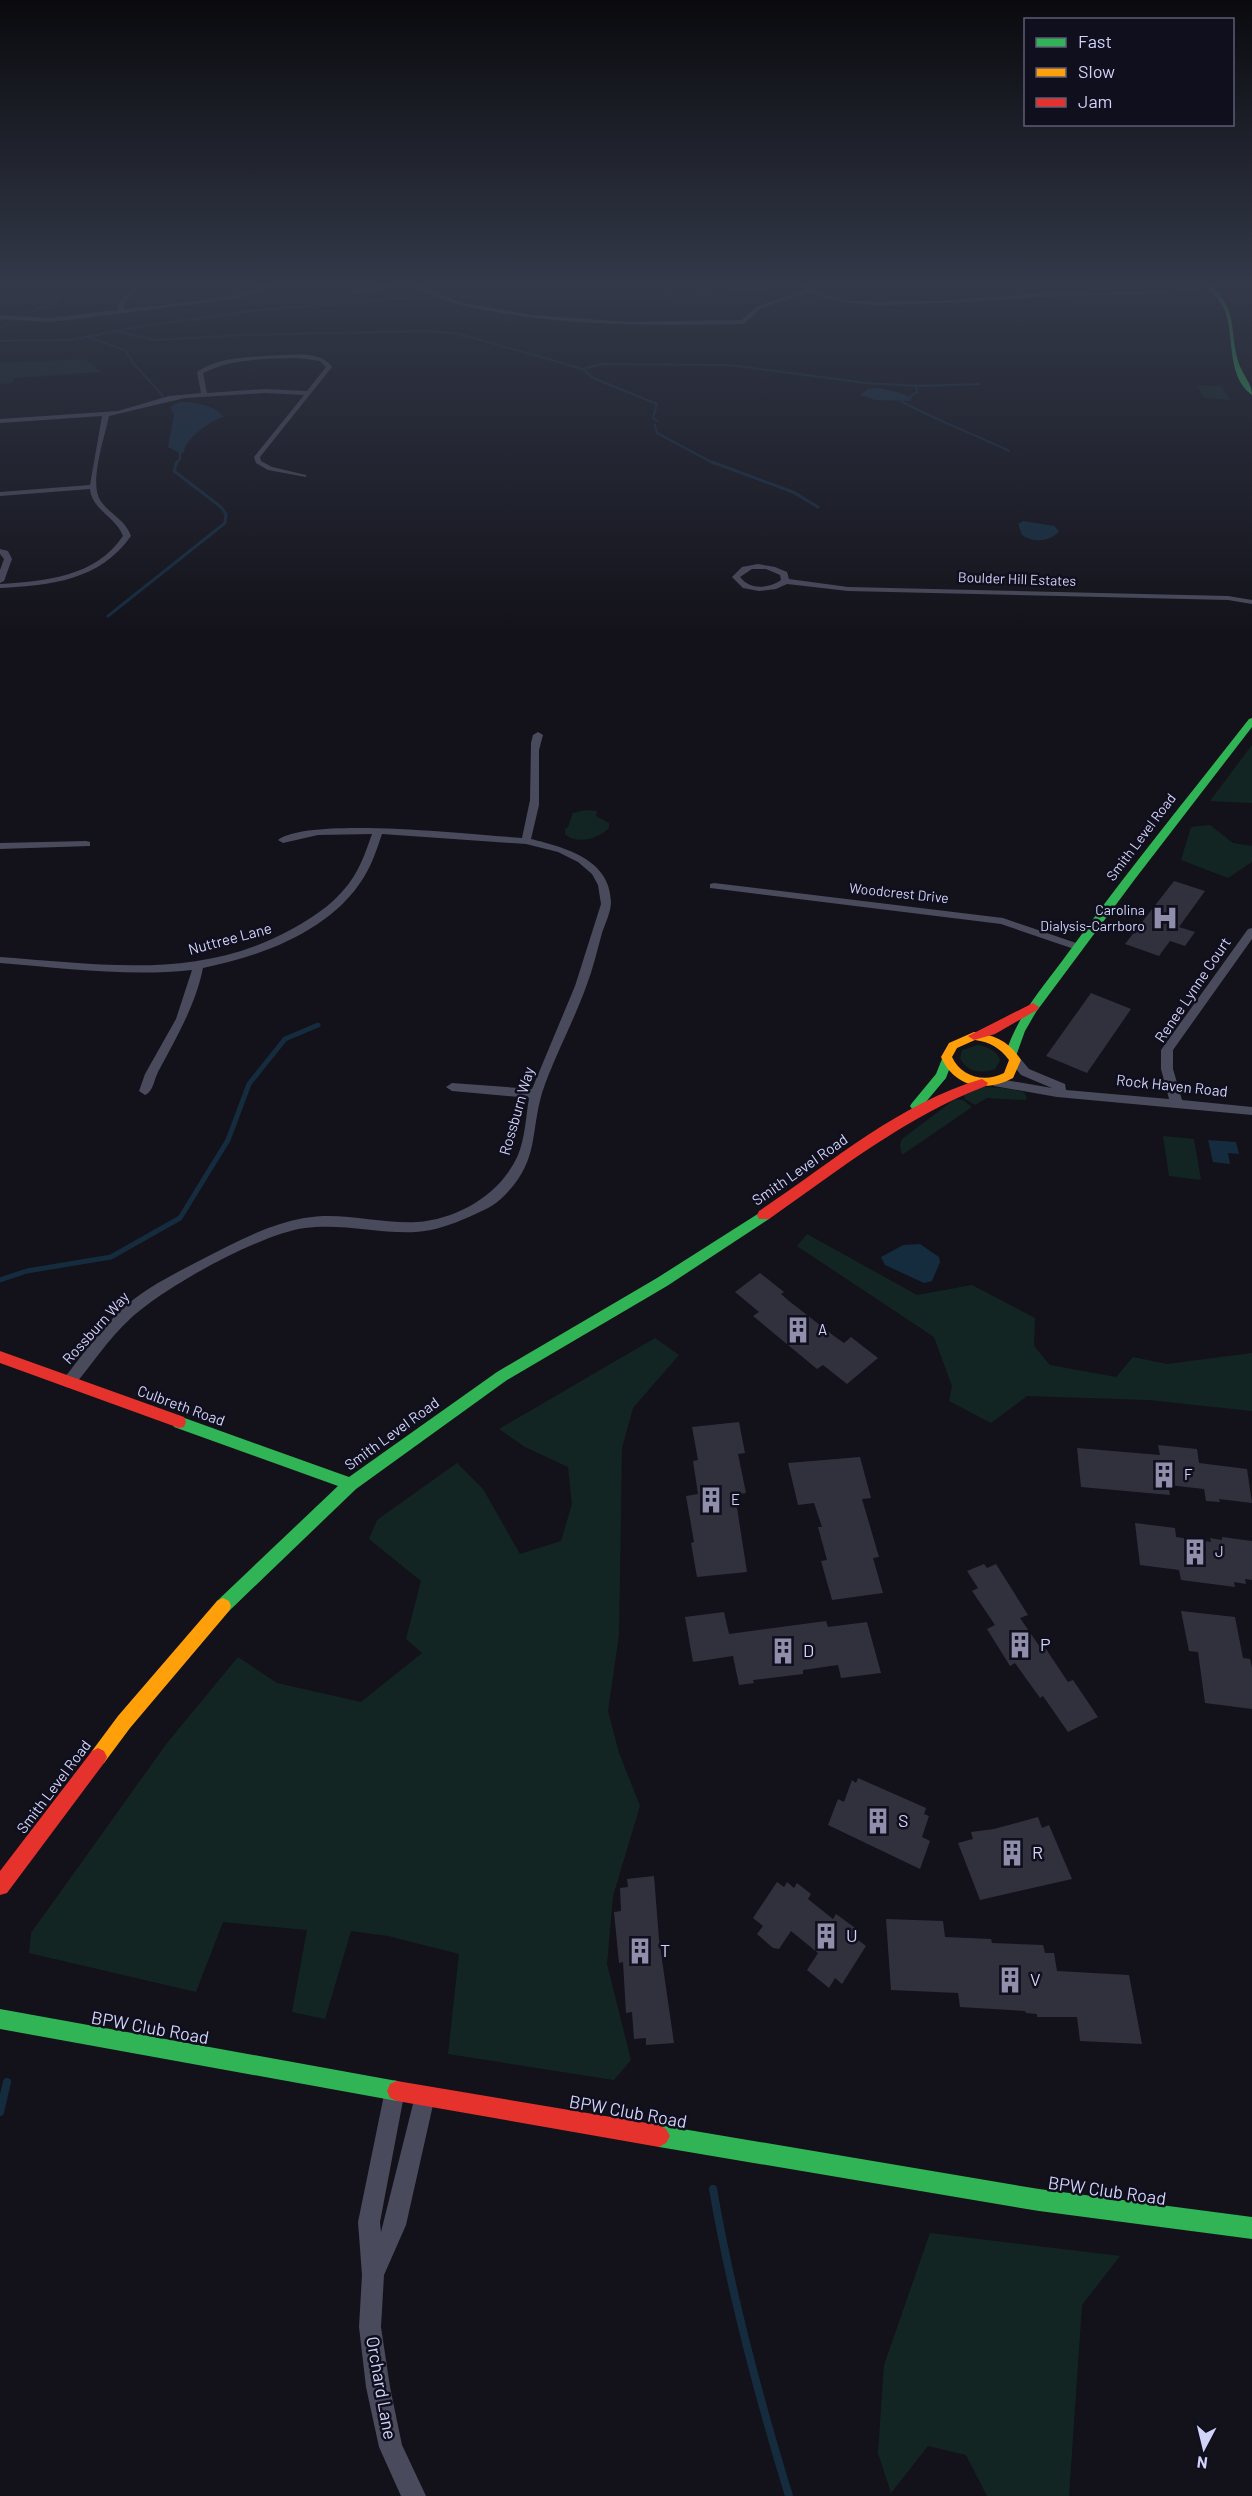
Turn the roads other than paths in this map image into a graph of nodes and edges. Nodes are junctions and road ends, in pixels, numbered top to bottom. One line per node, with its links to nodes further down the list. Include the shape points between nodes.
1 (159, 401): 3 (street)
2 (302, 401): 5 (street, via 257,457 270,469)
3 (106, 414): 4 (street); 6 (street)
4 (0, 421)
5 (304, 476)
6 (92, 487): 7 (street); 11 (street, via 99,503 125,528 127,536 115,553 65,578)
7 (0, 494)
8 (0, 551): 9 (street, via 8,559)
9 (0, 581)
10 (785, 581): 10 (street, Boulder Hill Estates, via 784,574 768,567 746,568 736,577 746,586 762,589 777,587); 12 (street, Boulder Hill Estates, via 849,589 1228,598)
11 (0, 586)
12 (1251, 603)
13 (1252, 721): 22 (main road, Smith Level Road)
14 (538, 735): 17 (street, via 534,746 535,800)
15 (378, 831): 16 (street, Rossburn Way, via 318,832); 17 (street, Rossburn Way); 24 (street, Nuttree Lane, via 358,879 320,917 278,942)
16 (283, 840)
17 (526, 841): 32 (street, Rossburn Way, via 562,850 582,860 596,872 606,904 581,986)
18 (86, 844): 19 (street)
19 (0, 846)
20 (714, 886): 22 (street, Woodcrest Drive, via 1003,921)
21 (1252, 931): 34 (street, Renee Lynne Court, via 1167,1050 1167,1069)
22 (1078, 947): 25 (main road, Smith Level Road)
23 (0, 960): 24 (street, Nuttree Lane, via 135,968)
24 (198, 966): 31 (street, via 187,1006)
25 (1038, 1005): 26 (main road, Smith Level Road); 27 (main road, Smith Level Road, via 1018,1033)
26 (974, 1036): 27 (main road, via 997,1041); 28 (main road, via 954,1041 948,1047)
27 (1013, 1057): 29 (main road, via 1011,1074); 33 (street, Rock Haven Road, via 1036,1078)
28 (946, 1062): 29 (main road, via 959,1076); 36 (main road, Smith Level Road, via 934,1087)
29 (988, 1083): 33 (street, Rock Haven Road); 36 (main road, Smith Level Road, via 952,1093)
30 (452, 1087): 32 (street)
31 (145, 1091)
32 (536, 1094): 38 (street, Rossburn Way, via 525,1153 515,1174 482,1206 449,1220 417,1227 341,1221 304,1223 254,1238 140,1302)
33 (1089, 1095): 34 (street, Rock Haven Road)
34 (1177, 1104): 35 (street, Rock Haven Road)
35 (1252, 1111)
36 (902, 1120): 39 (main road, Smith Level Road, via 662,1282 502,1376)
37 (0, 1357): 38 (main road, Culbreth Road)
38 (69, 1382): 39 (main road, Culbreth Road)
39 (351, 1484): 40 (main road, Smith Level Road, via 211,1617 124,1722)
40 (0, 1886)
41 (0, 2019): 42 (main road, BPW Club Road)
42 (395, 2090): 43 (main road, BPW Club Road); 45 (street, Orchard Lane, via 369,2222)
43 (425, 2096): 44 (main road, BPW Club Road, via 1028,2198); 45 (street, Orchard Lane, via 395,2225)
44 (1252, 2229)
45 (373, 2275): 46 (street, Orchard Lane, via 370,2328 378,2387 391,2447)
46 (414, 2496)

